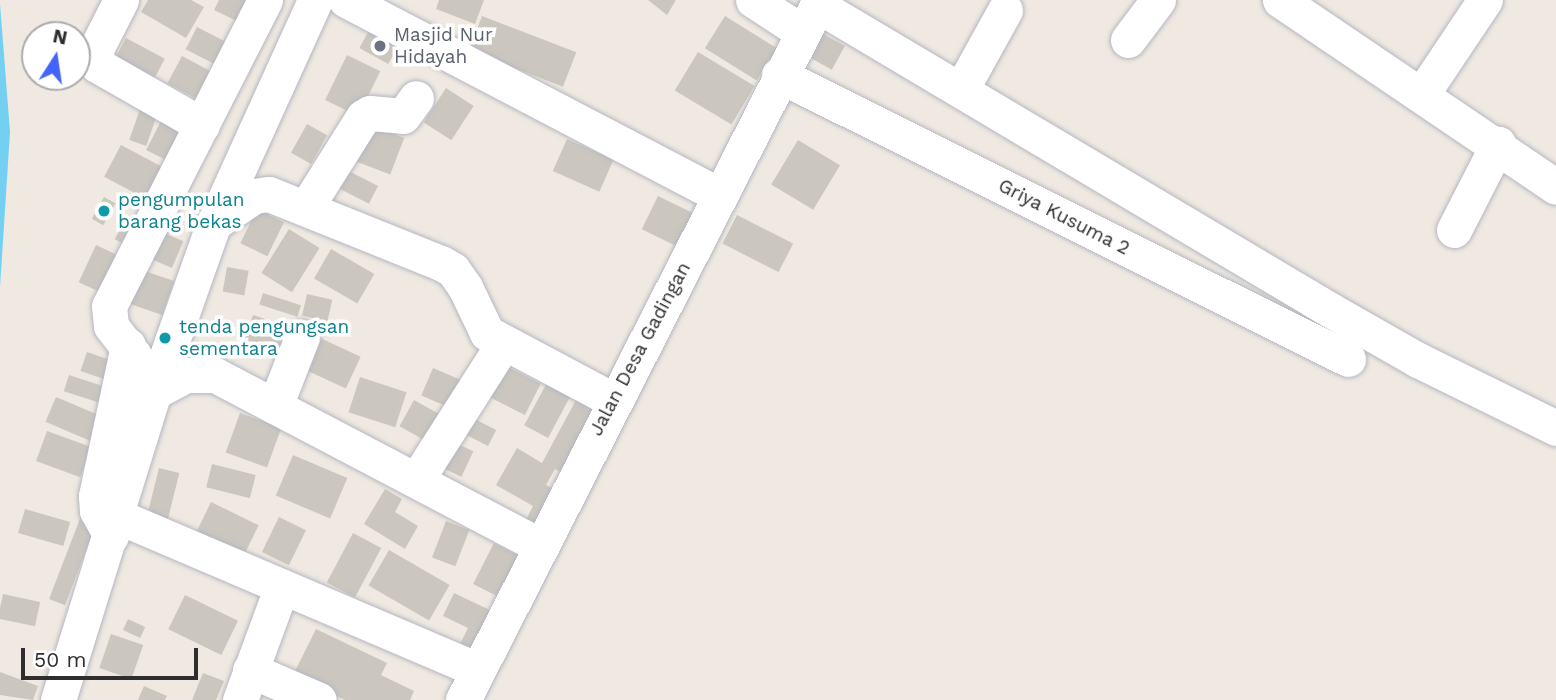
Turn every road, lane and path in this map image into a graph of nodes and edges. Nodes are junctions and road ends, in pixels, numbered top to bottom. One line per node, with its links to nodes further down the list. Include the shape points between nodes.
1 (121, 0): 17 (street, via 96,49 97,65)
2 (265, 0): 17 (street)
3 (315, 0): 22 (street)
4 (346, 0): 20 (street)
5 (753, 0): 11 (street)
6 (1158, 0): 12 (street)
7 (1280, 0): 10 (street)
8 (1485, 0): 15 (street)
9 (1006, 10): 14 (street)
10 (1318, 10): 15 (street)
11 (813, 12): 13 (street, Jalan Desa Gadingan); 14 (street)
12 (1129, 40)
13 (779, 75): 20 (street, Jalan Desa Gadingan); 27 (street, Griya Kusuma 2)
14 (962, 89): 31 (street, via 1343,317)
15 (1422, 94): 18 (street)
16 (416, 98): 21 (street, via 403,116 370,113 363,117)
17 (202, 125): 26 (street, via 109,306 111,326)
18 (1497, 144): 19 (street); 23 (street)
19 (1556, 187)
20 (718, 194): 29 (street, Jalan Desa Gadingan)
21 (307, 206): 22 (street, via 269,194 254,196); 25 (street, via 453,270 475,306 478,323)
22 (214, 223): 28 (street)
23 (1454, 230)
24 (302, 337): 30 (street)
25 (503, 344): 29 (street); 32 (street)
26 (128, 345): 28 (street, via 139,372); 33 (street, via 96,496 97,511)
27 (1348, 359)
28 (155, 392): 30 (street, via 200,373 215,375); 33 (street)
29 (613, 400): 34 (street, Jalan Desa Gadingan)
30 (275, 406): 32 (street)
31 (1556, 428)
32 (417, 479): 34 (street)
33 (114, 526): 35 (street); 38 (street)
34 (539, 545): 36 (street, Jalan Desa Gadingan)
35 (282, 586): 36 (street); 37 (street)
36 (470, 684)
37 (245, 685): 39 (street)
38 (58, 700)
39 (319, 700)

